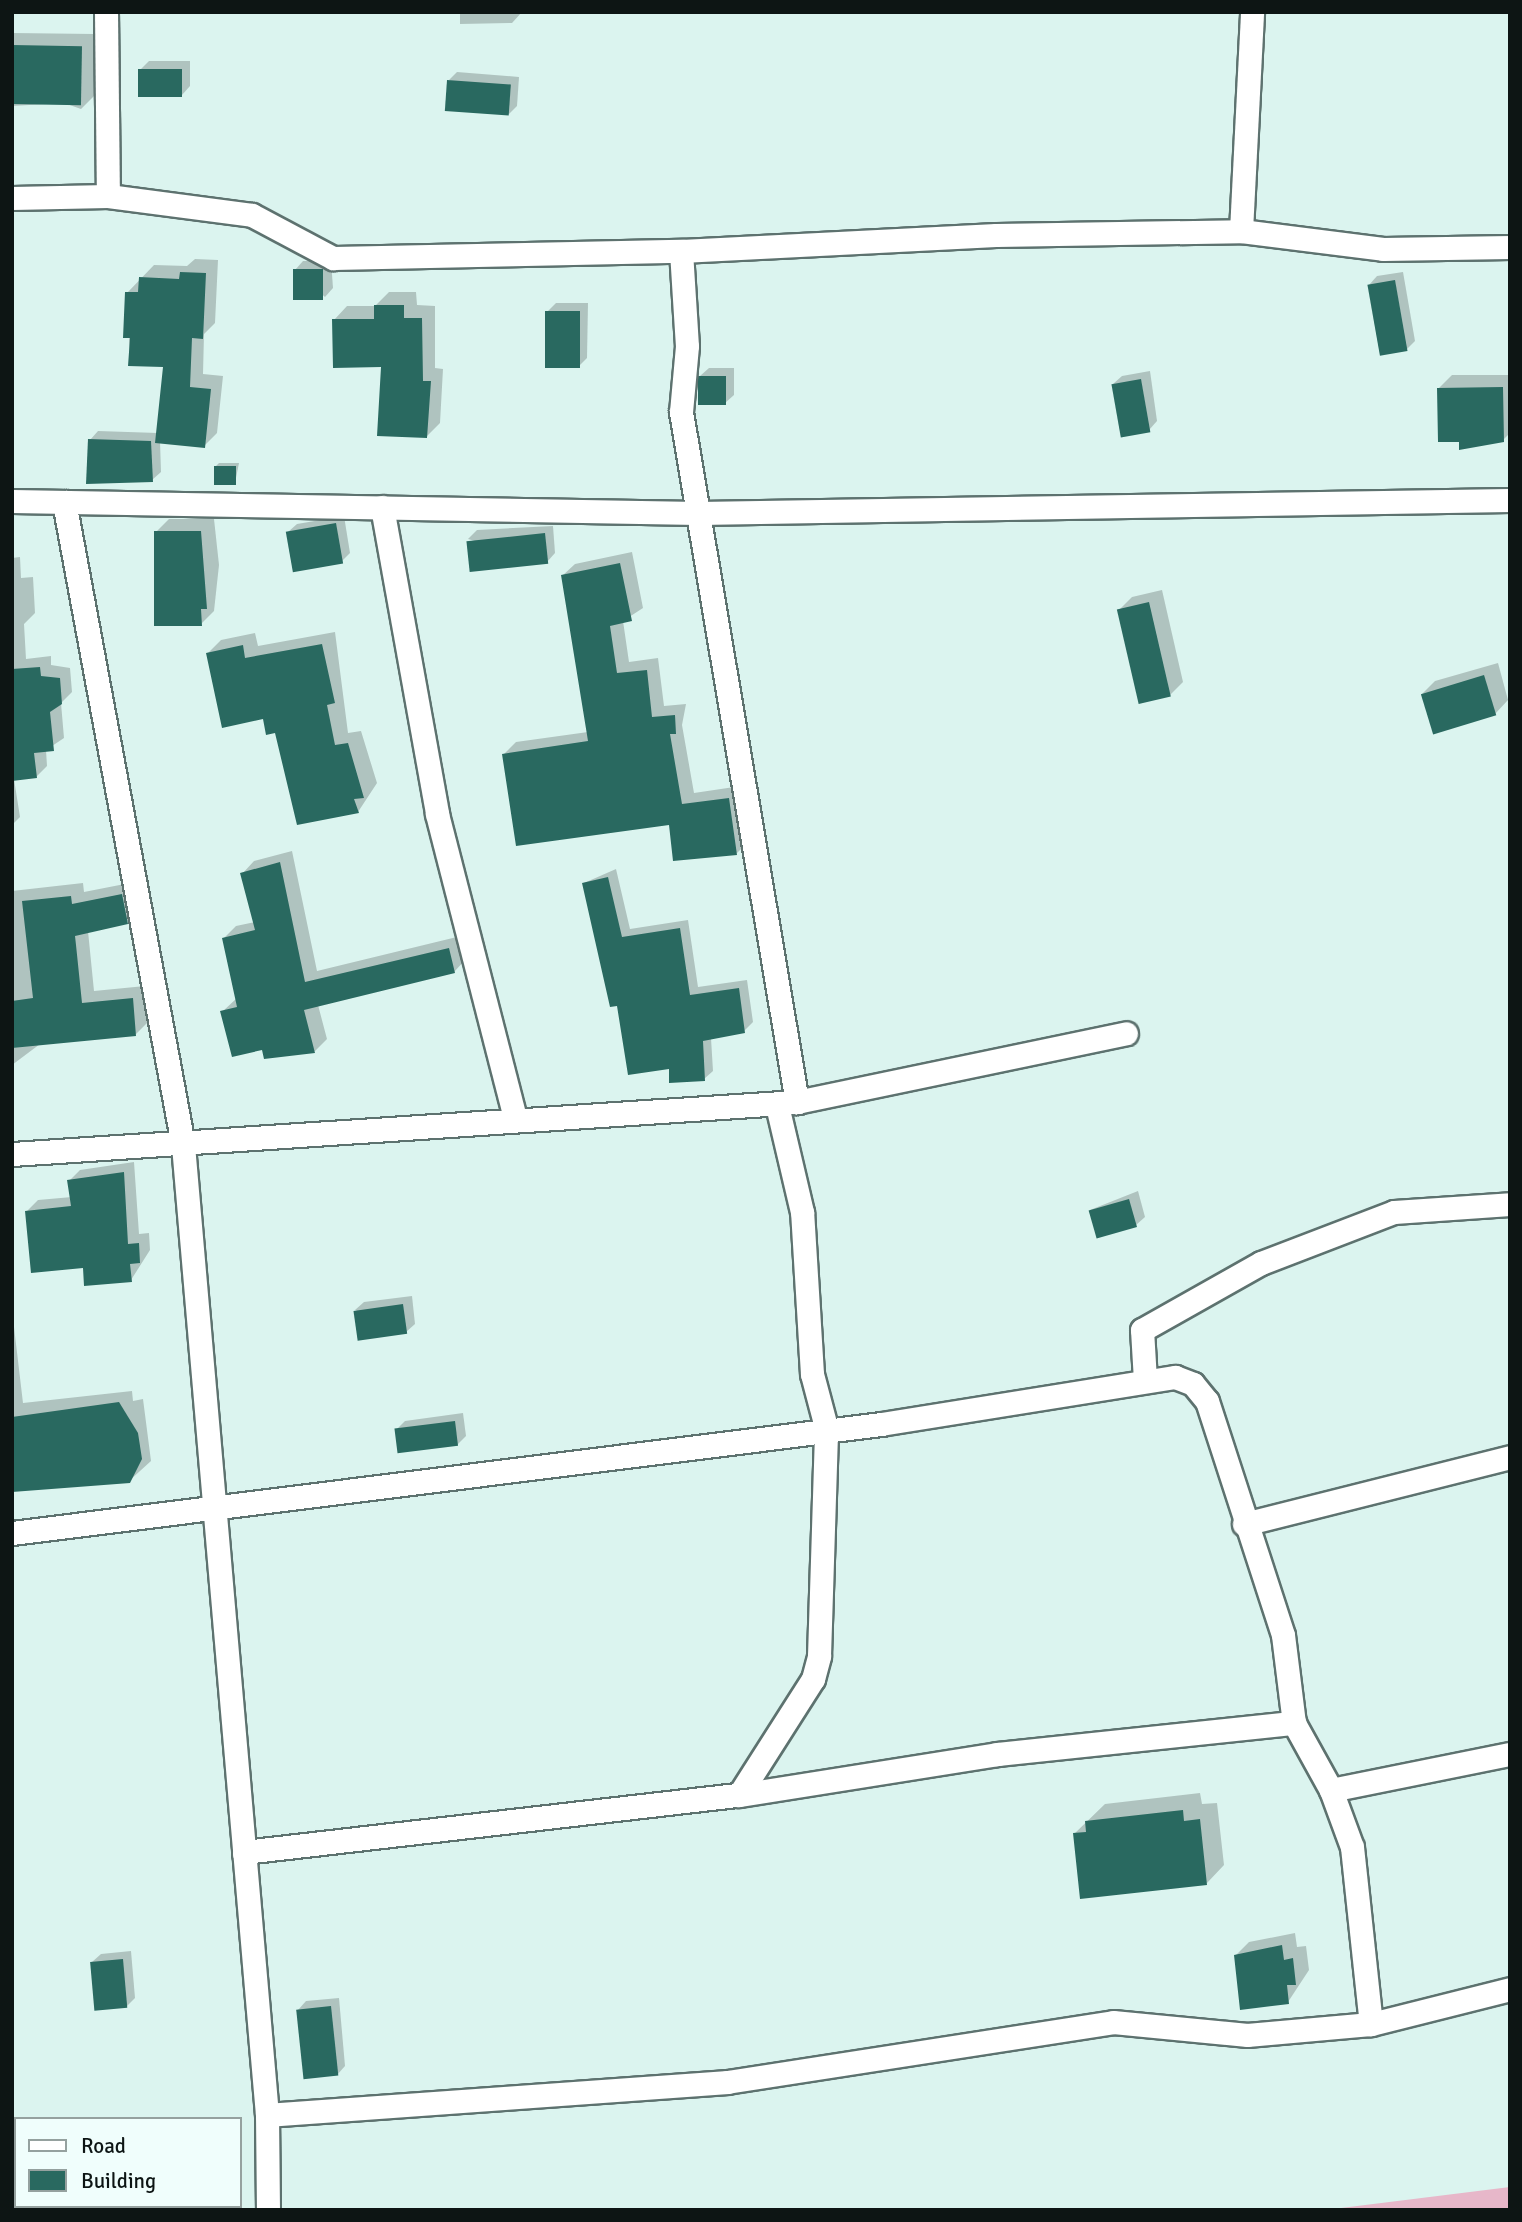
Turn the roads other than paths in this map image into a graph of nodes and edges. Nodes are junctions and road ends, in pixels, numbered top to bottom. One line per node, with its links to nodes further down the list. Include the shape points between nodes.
1 (106, 12): 3 (street)
2 (1252, 12): 5 (street)
3 (108, 196): 4 (street); 7 (street, via 251,215 333,258)
4 (12, 198)
5 (1241, 231): 6 (street, via 1383,249); 7 (street, via 996,235)
6 (1510, 247)
7 (681, 251): 12 (street, via 687,346 681,412)
8 (12, 500): 10 (street)
9 (1510, 500): 12 (street)
10 (64, 502): 11 (street); 16 (street)
11 (382, 506): 12 (street); 15 (street, via 436,814)
12 (698, 513): 14 (street)
13 (1126, 1033): 14 (street)
14 (787, 1104): 15 (street); 20 (street, via 802,1212 812,1374)
15 (515, 1118): 16 (street)
16 (183, 1145): 17 (street); 22 (street)
17 (12, 1154)
18 (1510, 1204): 19 (street, via 1394,1212 1261,1263 1142,1330)
19 (1145, 1380): 20 (street, via 881,1424); 23 (street, via 1175,1377 1193,1384 1207,1401)
20 (826, 1427): 22 (street); 28 (street, via 819,1656 813,1679)
21 (1510, 1457): 23 (street)
22 (214, 1508): 24 (street); 29 (street)
23 (1244, 1524): 25 (street, via 1283,1635)
24 (12, 1533)
25 (1294, 1723): 27 (street); 28 (street, via 997,1754)
26 (1510, 1754): 27 (street)
27 (1331, 1790): 31 (street, via 1352,1847)
28 (739, 1795): 29 (street)
29 (244, 1852): 32 (street)
30 (1510, 1989): 31 (street)
31 (1371, 2024): 32 (street, via 1247,2035 1113,2022 727,2082)
32 (267, 2115): 33 (street)
33 (268, 2210)

